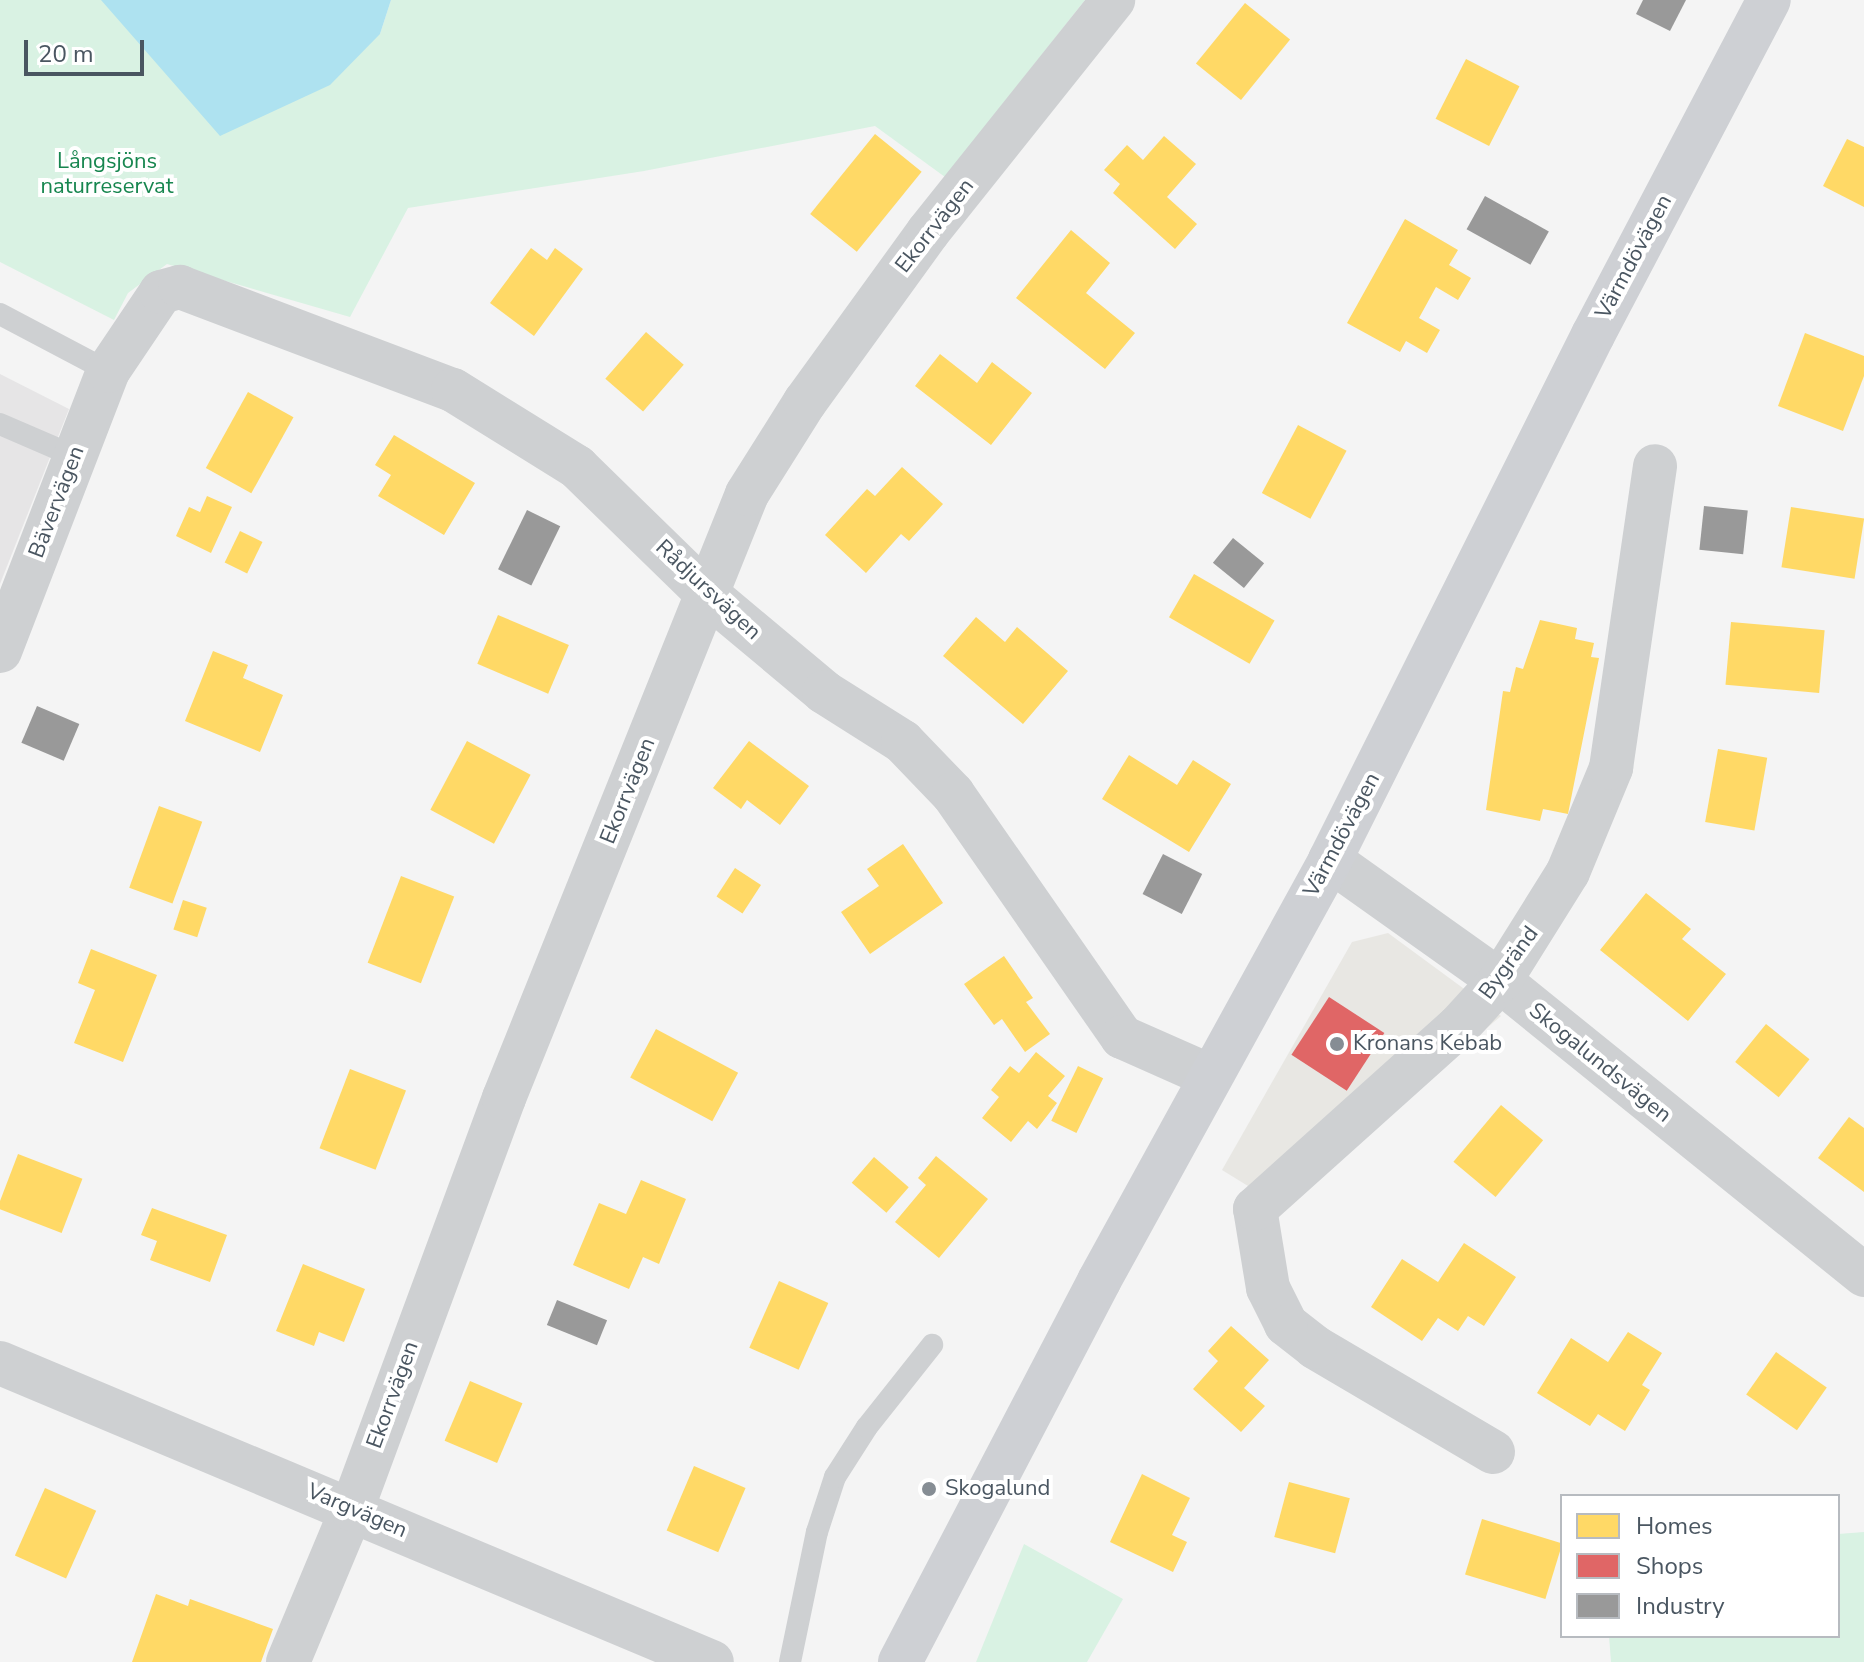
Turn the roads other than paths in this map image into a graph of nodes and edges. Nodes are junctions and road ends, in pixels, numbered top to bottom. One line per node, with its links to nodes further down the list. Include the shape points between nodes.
1 (1113, 0): 8 (street, Ekorrvägen, via 928,232 805,402 747,494)
2 (1769, 0): 10 (main road, Värmdövägen, via 1593,335)
3 (0, 314): 4 (lane)
4 (113, 363): 6 (street, Bävervägen); 8 (street, Rådjursvägen, via 161,292 180,287 453,390 577,467)
5 (0, 424): 6 (lane)
6 (74, 456): 9 (street, Bävervägen)
7 (1655, 466): 11 (street, Bygränd, via 1611,768 1568,872)
8 (707, 594): 12 (street, Rådjursvägen, via 824,692 903,742 953,794 1122,1037); 17 (street, Ekorrvägen, via 504,1098)
9 (0, 651)
10 (1330, 860): 11 (street, Skogalundsvägen); 12 (main road, Värmdövägen)
11 (1500, 981): 13 (street, Skogalundsvägen); 16 (street, Bygränd, via 1458,1027 1255,1209 1268,1288 1286,1324 1315,1347)
12 (1210, 1076): 21 (main road, Värmdövägen)
13 (1864, 1275)
14 (932, 1345): 20 (lane, via 835,1477 817,1532)
15 (0, 1363): 17 (street, Vargvägen)
16 (1493, 1452)
17 (352, 1509): 18 (street, Ekorrvägen); 19 (street, Vargvägen)
18 (288, 1662)
19 (712, 1662)
20 (790, 1662)
21 (900, 1662)

